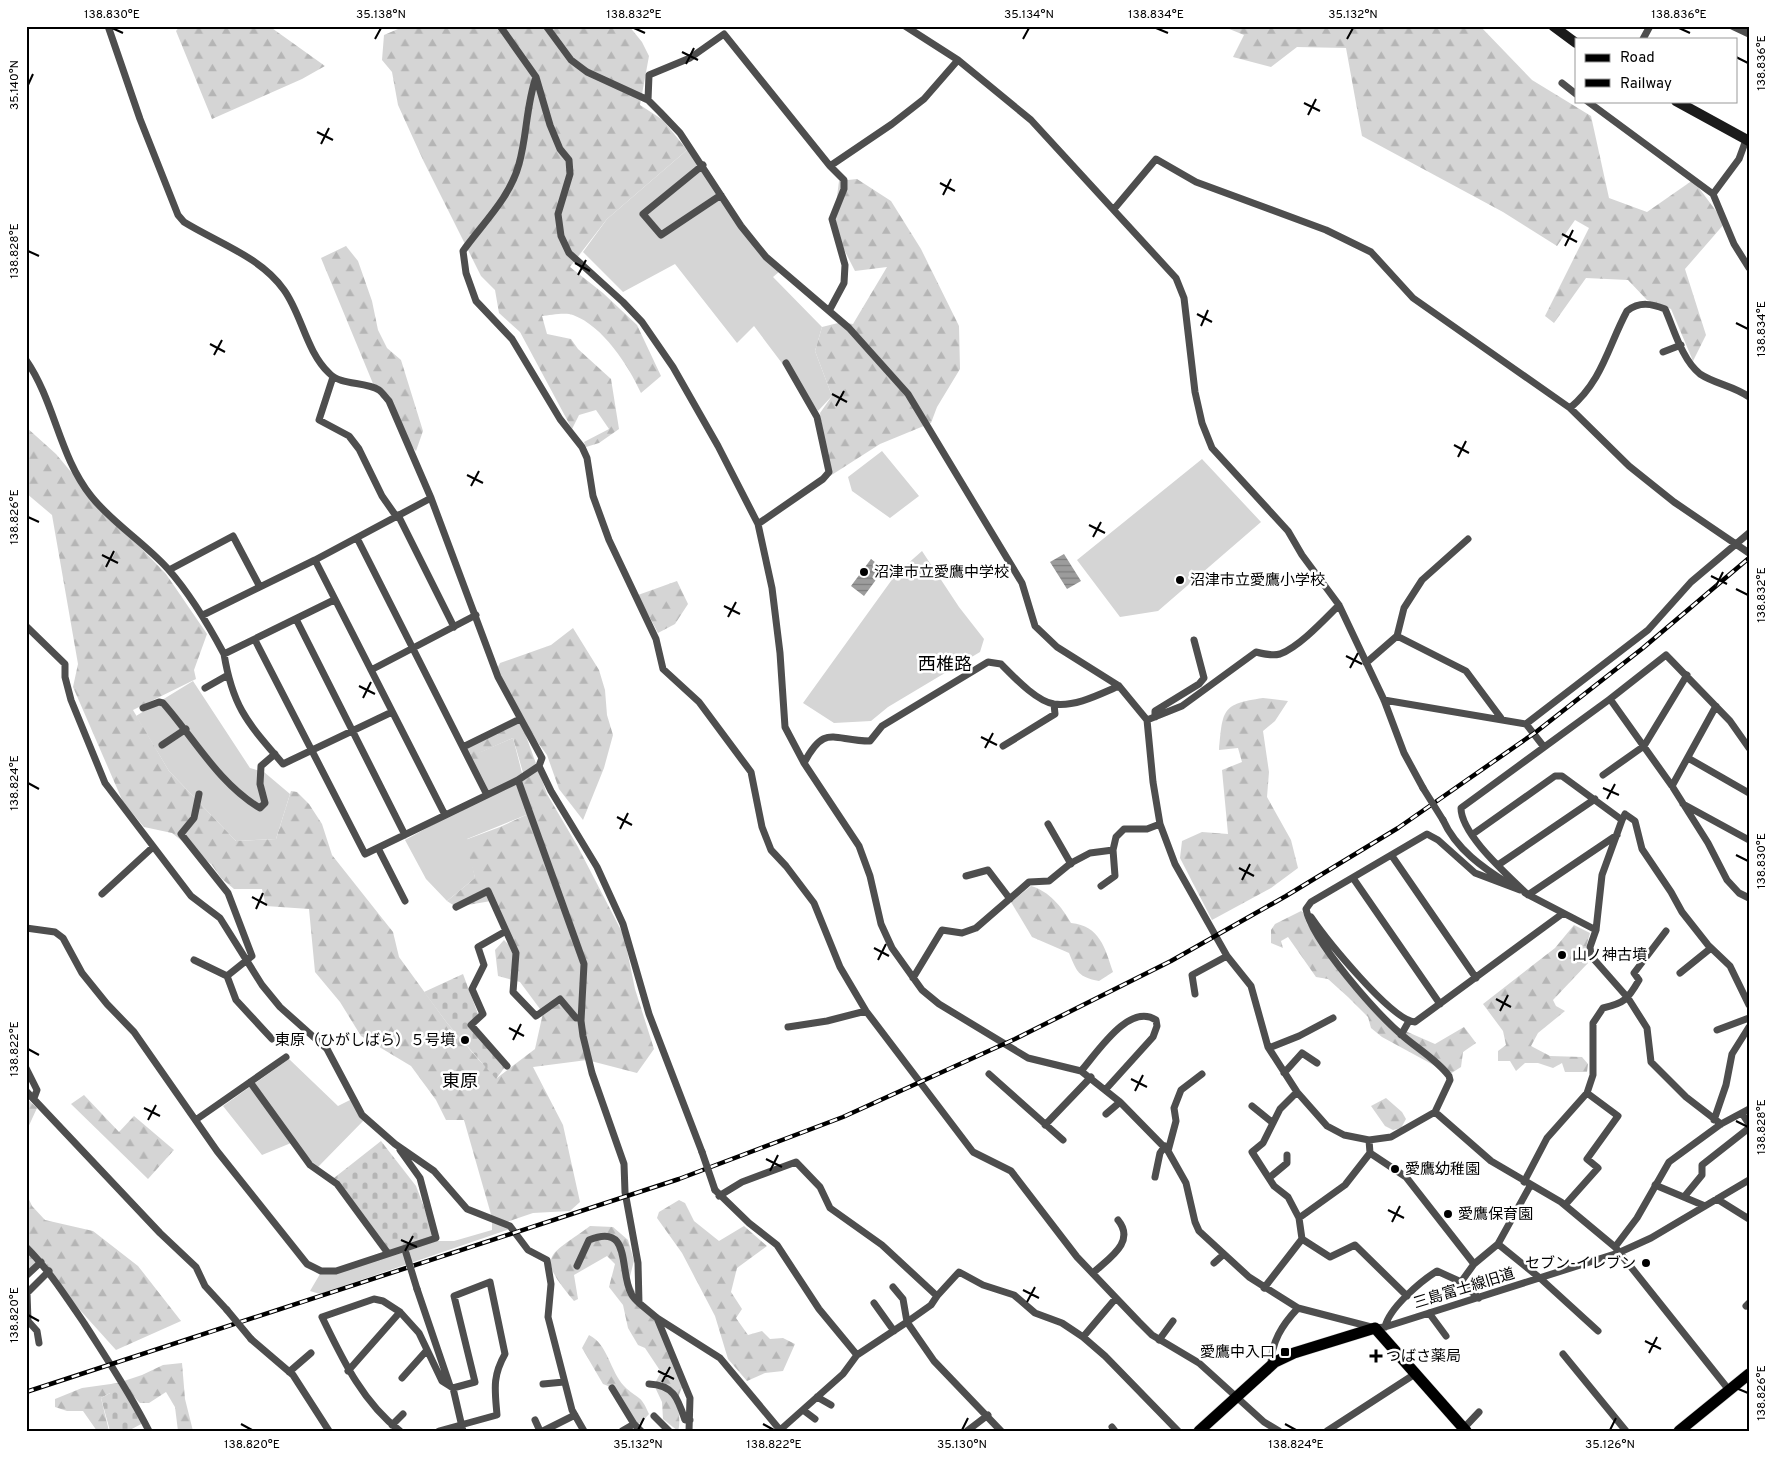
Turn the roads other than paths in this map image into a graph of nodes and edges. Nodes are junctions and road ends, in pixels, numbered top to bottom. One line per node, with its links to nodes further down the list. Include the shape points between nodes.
1 (108, 26): 30 (street, via 178,214 184,222 273,275 286,292 310,344)
2 (500, 26): 12 (street)
3 (546, 26): 15 (street, via 571,60 587,72)
4 (905, 26): 11 (street)
5 (1553, 26): 10 (main road)
6 (1650, 26): 9 (street)
7 (1732, 26): 8 (street)
8 (1749, 34)
9 (1644, 38)
10 (1575, 42)
11 (958, 60): 20 (street, via 924,99); 23 (street, via 1031,120)
12 (536, 77): 35 (street, via 550,125 560,149 569,160 570,174 558,214 561,236 569,253 642,322 673,367); 136 (street, via 519,165 489,219 463,251 476,301 512,339 560,419 582,448 609,540 656,639 663,669 699,702 750,772 762,827 771,850 814,903 840,967)
13 (1562, 83): 14 (street)
14 (1575, 93)
15 (648, 100): 19 (street, via 680,134); 20 (street, via 649,75 690,58 724,34)
16 (1588, 102): 21 (street)
17 (1678, 102): 18 (main road)
18 (1747, 140): 21 (street, via 1739,159)
19 (703, 166): 22 (street); 22 (street, via 643,214 661,235)
20 (830, 166): 25 (street, via 844,180 844,189 832,219 845,265 844,283)
21 (1713, 194): 24 (street, via 1734,244)
22 (721, 195): 25 (street, via 766,257)
23 (1114, 208): 32 (street, via 1156,159 1196,182 1341,236 1380,259 1413,298); 45 (street, via 1160,258 1179,285 1184,298 1197,400 1212,448 1288,531)
24 (1749, 268)
25 (829, 311): 60 (street, via 849,328 908,394 1022,582 1035,626 1057,647)
26 (1681, 345): 27 (street); 31 (street, via 1693,367 1701,374); 32 (street, via 1665,309 1650,303 1630,308 1603,368)
27 (1663, 352)
28 (26, 360): 42 (street, via 45,394 77,476 92,497)
29 (786, 363): 35 (street, via 817,417 829,472)
30 (333, 377): 33 (street, via 379,390 389,401); 34 (street, via 319,420 349,436 360,449 382,496)
31 (1749, 397)
32 (1570, 408): 39 (street, via 1629,466)
33 (431, 498): 34 (street); 47 (street)
34 (397, 515): 37 (street); 50 (street)
35 (758, 524): 84 (street, via 772,588 783,718)
36 (1749, 533): 39 (street)
37 (356, 538): 41 (street); 54 (street)
38 (1468, 539): 51 (street, via 1422,580 1404,608)
39 (1734, 543): 40 (street); 72 (street, via 1691,582 1648,630)
40 (1749, 553)
41 (315, 560): 43 (street); 44 (street)
42 (169, 570): 43 (street, via 233,536); 46 (street)
43 (260, 587): 46 (street)
44 (334, 600): 48 (street); 57 (street)
45 (1339, 606): 56 (street); 68 (street, via 1287,649 1270,655 1256,652 1182,706)
46 (203, 615): 55 (street)
47 (476, 615): 50 (street); 70 (street, via 498,677)
48 (296, 619): 52 (street); 74 (street)
49 (26, 626): 102 (street, via 65,664 71,700 105,783)
50 (454, 627): 54 (street)
51 (1397, 636): 56 (street); 69 (street, via 1466,671)
52 (255, 640): 55 (street); 81 (street)
53 (1194, 640): 68 (street, via 1204,678 1155,711)
54 (414, 649): 57 (street); 78 (street)
55 (224, 654): 59 (street)
56 (1366, 663): 63 (street)
57 (371, 670): 67 (street)
58 (1687, 674): 62 (street, via 1666,655); 65 (street); 77 (street)
59 (228, 675): 61 (street); 82 (street, via 230,688 244,718)
60 (1119, 686): 64 (street, via 1075,702); 71 (street)
61 (205, 688)
62 (1610, 699): 77 (street); 79 (street)
63 (1384, 700): 69 (street); 111 (street, bridge, via 1404,753 1448,831 1467,854)
64 (1054, 704): 76 (street, via 1055,714); 84 (street, via 1024,687 1001,664 988,662 882,726 870,741 835,736 823,739 814,745)
65 (1716, 706): 80 (street); 83 (street)
66 (143, 708): 73 (street, via 162,703)
67 (392, 712): 74 (street); 94 (street)
68 (1155, 717): 71 (street)
69 (1501, 718): 72 (street)
70 (520, 719): 78 (street); 85 (street, via 542,758)
71 (1147, 720): 97 (street)
72 (1526, 724): 79 (street)
73 (186, 729): 75 (street); 82 (street, via 229,784 260,808 265,803 260,784 261,766)
74 (351, 732): 81 (street); 99 (street)
75 (162, 745)
76 (1002, 746)
77 (1644, 746): 86 (street); 88 (street)
78 (463, 747): 91 (street)
79 (1544, 748): 98 (street, via 1461,808 1461,816)
80 (1749, 748)
81 (312, 751): 82 (street, via 284,764); 103 (street, via 365,854)
82 (275, 754)
83 (1688, 758): 88 (street); 90 (street)
84 (804, 763): 130 (street, via 859,846 881,924 892,948)
85 (539, 766): 87 (street); 184 (street, bridge, via 597,867 623,924 650,1014)
86 (1603, 775)
87 (518, 780): 91 (street); 137 (street, via 584,964)
88 (1672, 786): 93 (street)
89 (199, 794): 127 (street, via 194,818 181,834 228,893 252,956)
90 (1749, 794)
91 (487, 795): 94 (street)
92 (1595, 799): 95 (street); 98 (street, via 1562,776 1555,776); 107 (street)
93 (1681, 803): 101 (street); 114 (street, via 1708,843 1727,880)
94 (445, 815): 99 (street)
95 (1622, 820): 100 (street); 124 (street, via 1625,814 1635,821 1642,849 1682,912)
96 (1048, 824): 106 (street)
97 (1160, 824): 104 (street, via 1147,829 1124,829 1116,837); 125 (street, via 1175,864)
98 (1473, 834): 107 (street)
99 (405, 835): 103 (street)
100 (1618, 835): 113 (street); 121 (street, via 1602,875)
101 (1749, 840)
102 (153, 847): 112 (street); 127 (street, via 191,896 220,918)
103 (378, 848): 116 (street)
104 (1113, 850): 106 (street, via 1090,853); 110 (street, via 1115,876)
105 (1392, 856): 109 (street); 111 (street, via 1427,834 1475,873); 131 (street)
106 (1071, 864): 115 (street, via 1049,881 1029,882)
107 (1498, 865): 113 (street)
108 (966, 876): 115 (street, via 988,870)
109 (1352, 878): 118 (street, via 1311,902); 134 (street)
110 (1101, 886)
111 (1520, 890): 113 (street)
112 (102, 894)
113 (1528, 895): 119 (street)
114 (1749, 898)
115 (1010, 899): 130 (street, via 976,928 962,933 942,930)
116 (405, 901)
117 (456, 907): 122 (street, via 488,891)
118 (1306, 909): 140 (street, via 1360,978); 144 (street, via 1312,927 1351,982)
119 (1562, 914): 121 (street); 131 (street)
120 (26, 928): 167 (street, via 54,932 63,938 82,973 134,1032)
121 (1596, 930): 133 (street, via 1590,947 1591,956)
122 (506, 931): 137 (street, via 516,953 513,992 536,1016 560,999 576,1018); 149 (street, via 478,947 484,965 472,989 483,1014 471,1025)
123 (1666, 931): 133 (street, via 1631,971 1639,980)
124 (1711, 948): 128 (street); 135 (street, via 1730,966)
125 (1227, 956): 132 (street, via 1192,975); 146 (street, via 1252,986)
126 (194, 960): 129 (street)
127 (248, 962): 129 (street); 175 (street, via 280,1008 327,1049 362,1115)
128 (1680, 973)
129 (227, 976): 145 (street, via 236,1000)
130 (913, 978): 151 (street, via 939,1004 1028,1058)
131 (1476, 978): 134 (street)
132 (1195, 994)
133 (1628, 998): 160 (street, via 1603,1008 1594,1022 1592,1075); 168 (street, via 1647,1028 1652,1062 1686,1097)
134 (1440, 1004): 140 (street, via 1415,1022)
135 (1749, 1005)
136 (866, 1011): 142 (street); 204 (street, via 973,1152 1011,1171 1077,1257)
137 (582, 1018): 214 (street, via 592,1073 624,1164 625,1192 638,1263)
138 (1333, 1018): 146 (street)
139 (1749, 1018): 143 (street)
140 (1409, 1021): 144 (street)
141 (1749, 1026): 168 (street, via 1732,1054)
142 (788, 1027)
143 (1717, 1030)
144 (1401, 1035): 165 (street, via 1449,1076)
145 (272, 1039)
146 (1268, 1048): 152 (street)
147 (286, 1057): 156 (street)
148 (1317, 1063): 152 (street, via 1302,1053)
149 (506, 1066)
150 (26, 1068): 161 (street, via 37,1090)
151 (1081, 1071): 155 (street); 157 (street, via 1124,1022 1139,1015 1149,1015 1156,1020 1152,1037)
152 (1284, 1073): 159 (street)
153 (989, 1074): 171 (street)
154 (1202, 1074): 176 (street, via 1181,1090 1174,1108 1176,1121)
155 (1091, 1077): 157 (street); 171 (street)
156 (250, 1082): 167 (street); 197 (street, via 310,1165 337,1184)
157 (1106, 1089): 162 (street)
158 (26, 1091): 161 (street)
159 (1298, 1092): 169 (street, via 1280,1109); 174 (street, via 1328,1126 1344,1135)
160 (1587, 1093): 182 (street, via 1547,1138); 187 (street, via 1618,1116 1587,1159 1598,1168)
161 (34, 1098): 235 (street, bridge, via 58,1127 196,1267 206,1286 251,1339)
162 (1120, 1102): 166 (street); 176 (street)
163 (1252, 1106): 169 (street)
164 (1746, 1111): 168 (street); 170 (street)
165 (1435, 1112): 174 (street, via 1391,1137); 182 (street, via 1491,1162)
166 (1106, 1114)
167 (197, 1119): 197 (street, via 217,1151 307,1264 321,1271 336,1271)
168 (1718, 1122): 183 (street, via 1670,1162)
169 (1273, 1123): 180 (street, via 1263,1143 1252,1152)
170 (1749, 1124)
171 (1045, 1125): 173 (street)
172 (1749, 1128): 185 (street, via 1702,1165 1702,1175)
173 (1063, 1140)
174 (1369, 1140): 177 (street)
175 (395, 1144): 195 (street, via 420,1178 436,1238); 239 (street, via 434,1171 467,1209 510,1226 528,1250 548,1260 551,1284 548,1317)
176 (1167, 1148): 179 (street, via 1160,1153); 198 (street, via 1186,1183 1199,1231)
177 (1370, 1153): 189 (street, via 1344,1184); 201 (street, via 1406,1177)
178 (1287, 1155): 180 (street, via 1287,1163)
179 (1155, 1177)
180 (1269, 1178): 189 (street, via 1288,1197)
181 (1749, 1180): 186 (street, 三島富士線旧道)
182 (1527, 1184): 187 (street); 193 (street)
183 (1655, 1185): 185 (street); 196 (street)
184 (717, 1193): 210 (street, via 796,1162 820,1187 830,1208 882,1245); 232 (street, via 777,1245 819,1309)
185 (1684, 1197): 188 (street)
186 (1716, 1199): 188 (street, 三島富士線旧道); 190 (street)
187 (1565, 1205): 196 (street)
188 (1705, 1206): 196 (street, 三島富士線旧道, via 1651,1238)
189 (1299, 1218): 192 (street)
190 (1749, 1219)
191 (1118, 1220): 204 (street, via 1124,1228 1125,1238)
192 (1302, 1239): 209 (street); 211 (street, via 1330,1257 1355,1245)
193 (1498, 1244): 201 (street); 206 (street)
194 (26, 1247): 199 (street)
195 (406, 1250): 197 (street); 242 (street, bridge)
196 (1617, 1250): 206 (street, 三島富士線旧道); 244 (street)
197 (387, 1252)
198 (1224, 1254): 200 (street); 209 (street)
199 (41, 1262): 203 (street); 205 (street)
200 (1214, 1263)
201 (1474, 1264): 207 (street)
202 (577, 1266): 214 (street, via 588,1240 600,1235 612,1238 621,1246 630,1293)
203 (49, 1271): 228 (street, via 27,1293 28,1321 37,1331); 262 (street, via 130,1393)
204 (1094, 1273): 212 (street)
205 (26, 1276)
206 (1541, 1279): 213 (street, 三島富士線旧道); 224 (street)
207 (1461, 1282): 211 (street, via 1437,1272 1422,1280); 213 (street)
208 (893, 1287): 221 (street, via 903,1299)
209 (1264, 1288): 216 (street)
210 (937, 1296): 221 (street, via 931,1305); 226 (street, via 959,1272 983,1285 1014,1295 1035,1312 1062,1323)
211 (1407, 1296): 222 (street)
212 (1116, 1298): 226 (street); 227 (street)
213 (1479, 1298): 218 (street, 三島富士線旧道)
214 (638, 1303): 219 (street)
215 (874, 1304): 223 (street)
216 (1298, 1308): 222 (street); 233 (street, via 1278,1334)
217 (400, 1312): 229 (street, via 419,1333); 234 (street); 234 (street, via 384,1301 374,1299 322,1317)
218 (1429, 1313): 222 (street, 三島富士線旧道); 225 (street)
219 (657, 1318): 256 (street, via 690,1398); 260 (street, via 720,1358)
220 (1173, 1321): 227 (street)
221 (907, 1322): 223 (street); 252 (street, via 934,1361)
222 (1380, 1327): 233 (main road, via 1294,1353); 236 (main road)
223 (894, 1331): 232 (street)
224 (1598, 1331)
225 (1446, 1336)
226 (1083, 1337): 274 (street)
227 (1159, 1340): 245 (street, via 1200,1363)
228 (39, 1343)
229 (427, 1350): 238 (street); 242 (street, via 442,1381)
230 (311, 1353): 235 (street)
231 (1563, 1354): 278 (street)
232 (858, 1355): 246 (street, via 843,1374)
233 (1271, 1366): 245 (main road)
234 (348, 1371): 258 (street, via 378,1412)
235 (289, 1372): 263 (street)
236 (1415, 1374): 261 (main road); 277 (street)
237 (1749, 1374): 244 (main road)
238 (402, 1378)
239 (564, 1382): 240 (street); 251 (street)
240 (543, 1384)
241 (649, 1384): 256 (street, via 660,1385 677,1396 685,1420)
242 (452, 1387): 259 (street); 259 (street, via 475,1382 454,1296 490,1282 505,1354 496,1369 497,1415)
243 (612, 1388): 257 (street)
244 (1729, 1390): 279 (main road)
245 (1236, 1397): 275 (main road); 276 (street)
246 (816, 1398): 247 (street); 248 (street)
247 (831, 1405)
248 (803, 1410): 254 (street); 260 (street)
249 (1479, 1412): 261 (street)
250 (402, 1414): 258 (street)
251 (575, 1415): 266 (street); 267 (street)
252 (988, 1415): 272 (street); 273 (street)
253 (654, 1416): 270 (street)
254 (815, 1419)
255 (535, 1420): 266 (street)
256 (690, 1420): 271 (street)
257 (634, 1424): 268 (street); 269 (street)
258 (392, 1425): 264 (street)
259 (462, 1428): 265 (street)
260 (779, 1430)
261 (1463, 1430)
262 (150, 1431)
263 (330, 1431)
264 (400, 1431)
265 (439, 1431)
266 (542, 1431)
267 (584, 1431)
268 (622, 1431)
269 (641, 1431)
270 (669, 1431)
271 (689, 1431)
272 (967, 1431)
273 (1001, 1431)
274 (1178, 1431)
275 (1199, 1431)
276 (1279, 1431)
277 (1327, 1431)
278 (1626, 1431)
279 (1679, 1431)

